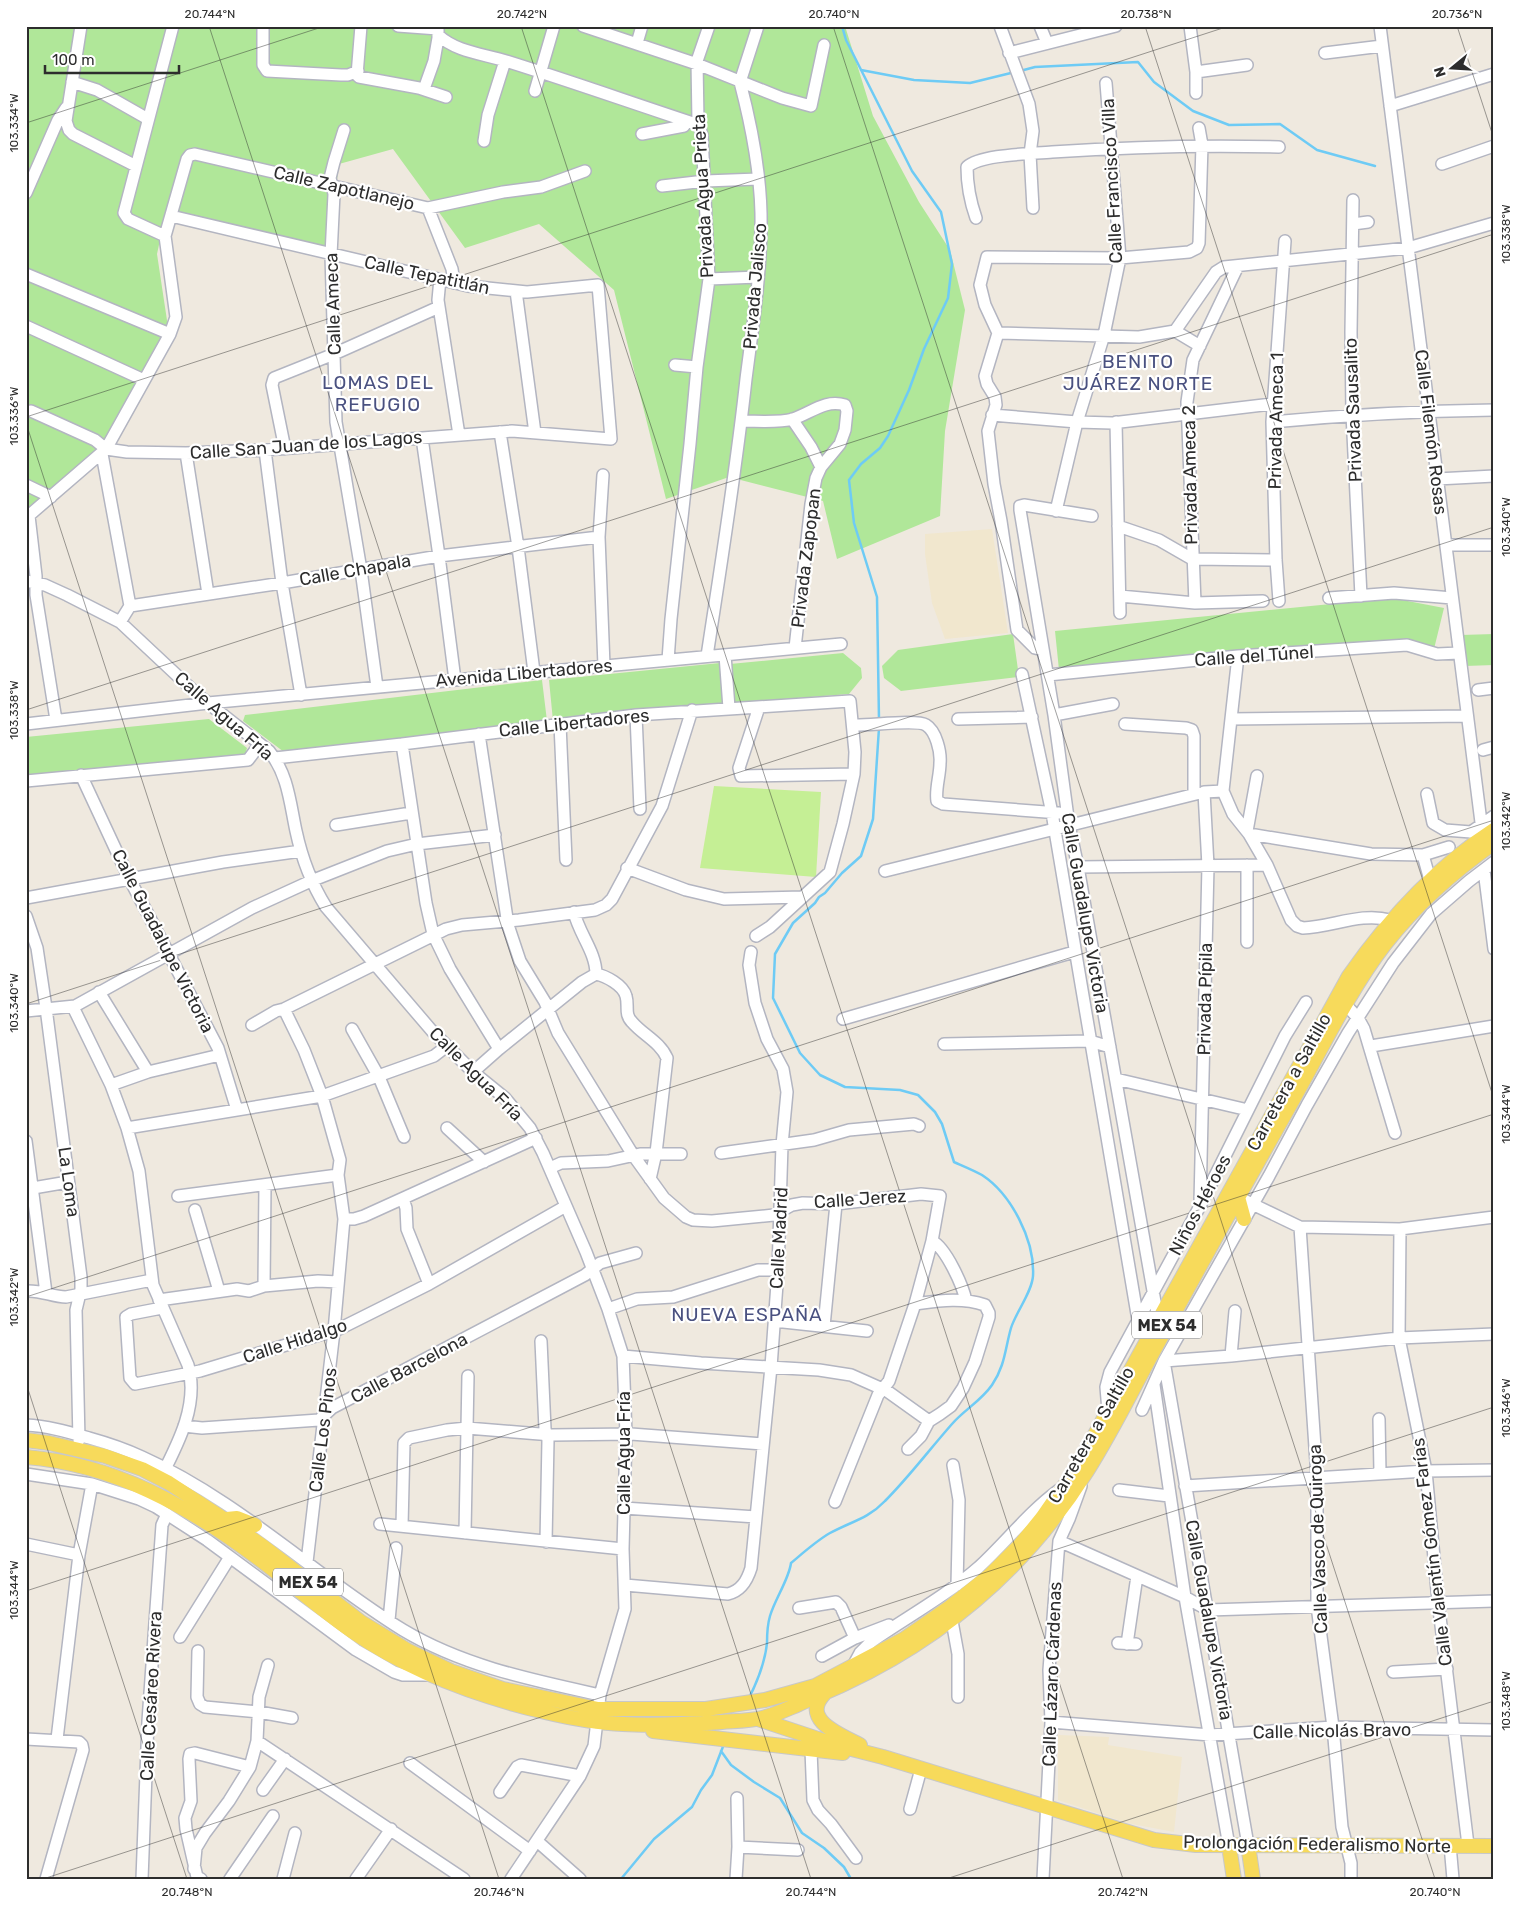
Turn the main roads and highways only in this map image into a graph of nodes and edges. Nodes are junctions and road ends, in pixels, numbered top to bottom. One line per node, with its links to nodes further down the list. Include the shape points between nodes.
1 (1484, 834): 2 (main road, Carretera a Saltillo / MEX 54, via 1449,878 1382,948 1346,1005); 11 (main road, Carretera a Saltillo / MEX 54, via 1430,880 1390,920 1349,976 1076,1469 1020,1545 990,1575 904,1639 815,1686)
2 (1238, 1196): 3 (main road); 8 (main road, Carretera a Saltillo / MEX 54, via 1085,1475 1028,1551 952,1621 886,1664)
3 (1244, 1219)
4 (26, 1440): 6 (main road, Carretera a Saltillo / MEX 54, via 79,1450 162,1473)
5 (26, 1457): 10 (main road, Carretera a Saltillo / MEX 54, via 71,1463 110,1474 164,1496 249,1551 354,1632 431,1675 500,1701 577,1720)
6 (224, 1518): 7 (main road, via 237,1518); 10 (main road, Carretera a Saltillo / MEX 54, via 361,1622 407,1650 451,1671 503,1689)
7 (255, 1525)
8 (824, 1694): 11 (main road, Carretera a Saltillo / MEX 54); 13 (main road, via 816,1706 821,1721 828,1728)
9 (730, 1706): 11 (main road, Prolongación Federalismo Norte); 12 (main road, Carretera a Saltillo / MEX 54)
10 (598, 1709): 12 (main road, Carretera a Saltillo / MEX 54); 12 (main road, Carretera a Saltillo / MEX 54, via 624,1724)
11 (751, 1714): 12 (main road, Carretera a Saltillo / MEX 54); 13 (main road, Prolongación Federalismo Norte, via 836,1745)
12 (687, 1723): 13 (main road, Prolongación Federalismo Norte, via 740,1741)
13 (883, 1757): 15 (main road, Prolongación Federalismo Norte, via 1154,1840 1196,1846)
14 (1248, 1845): 15 (main road, Prolongación Federalismo Norte); 16 (main road, Prolongación Federalismo Norte); 18 (main road, Calle Guadalupe Victoria)
15 (1229, 1846): 17 (main road, Calle Guadalupe Victoria)
16 (1494, 1846)
17 (1234, 1879)
18 (1253, 1879)

